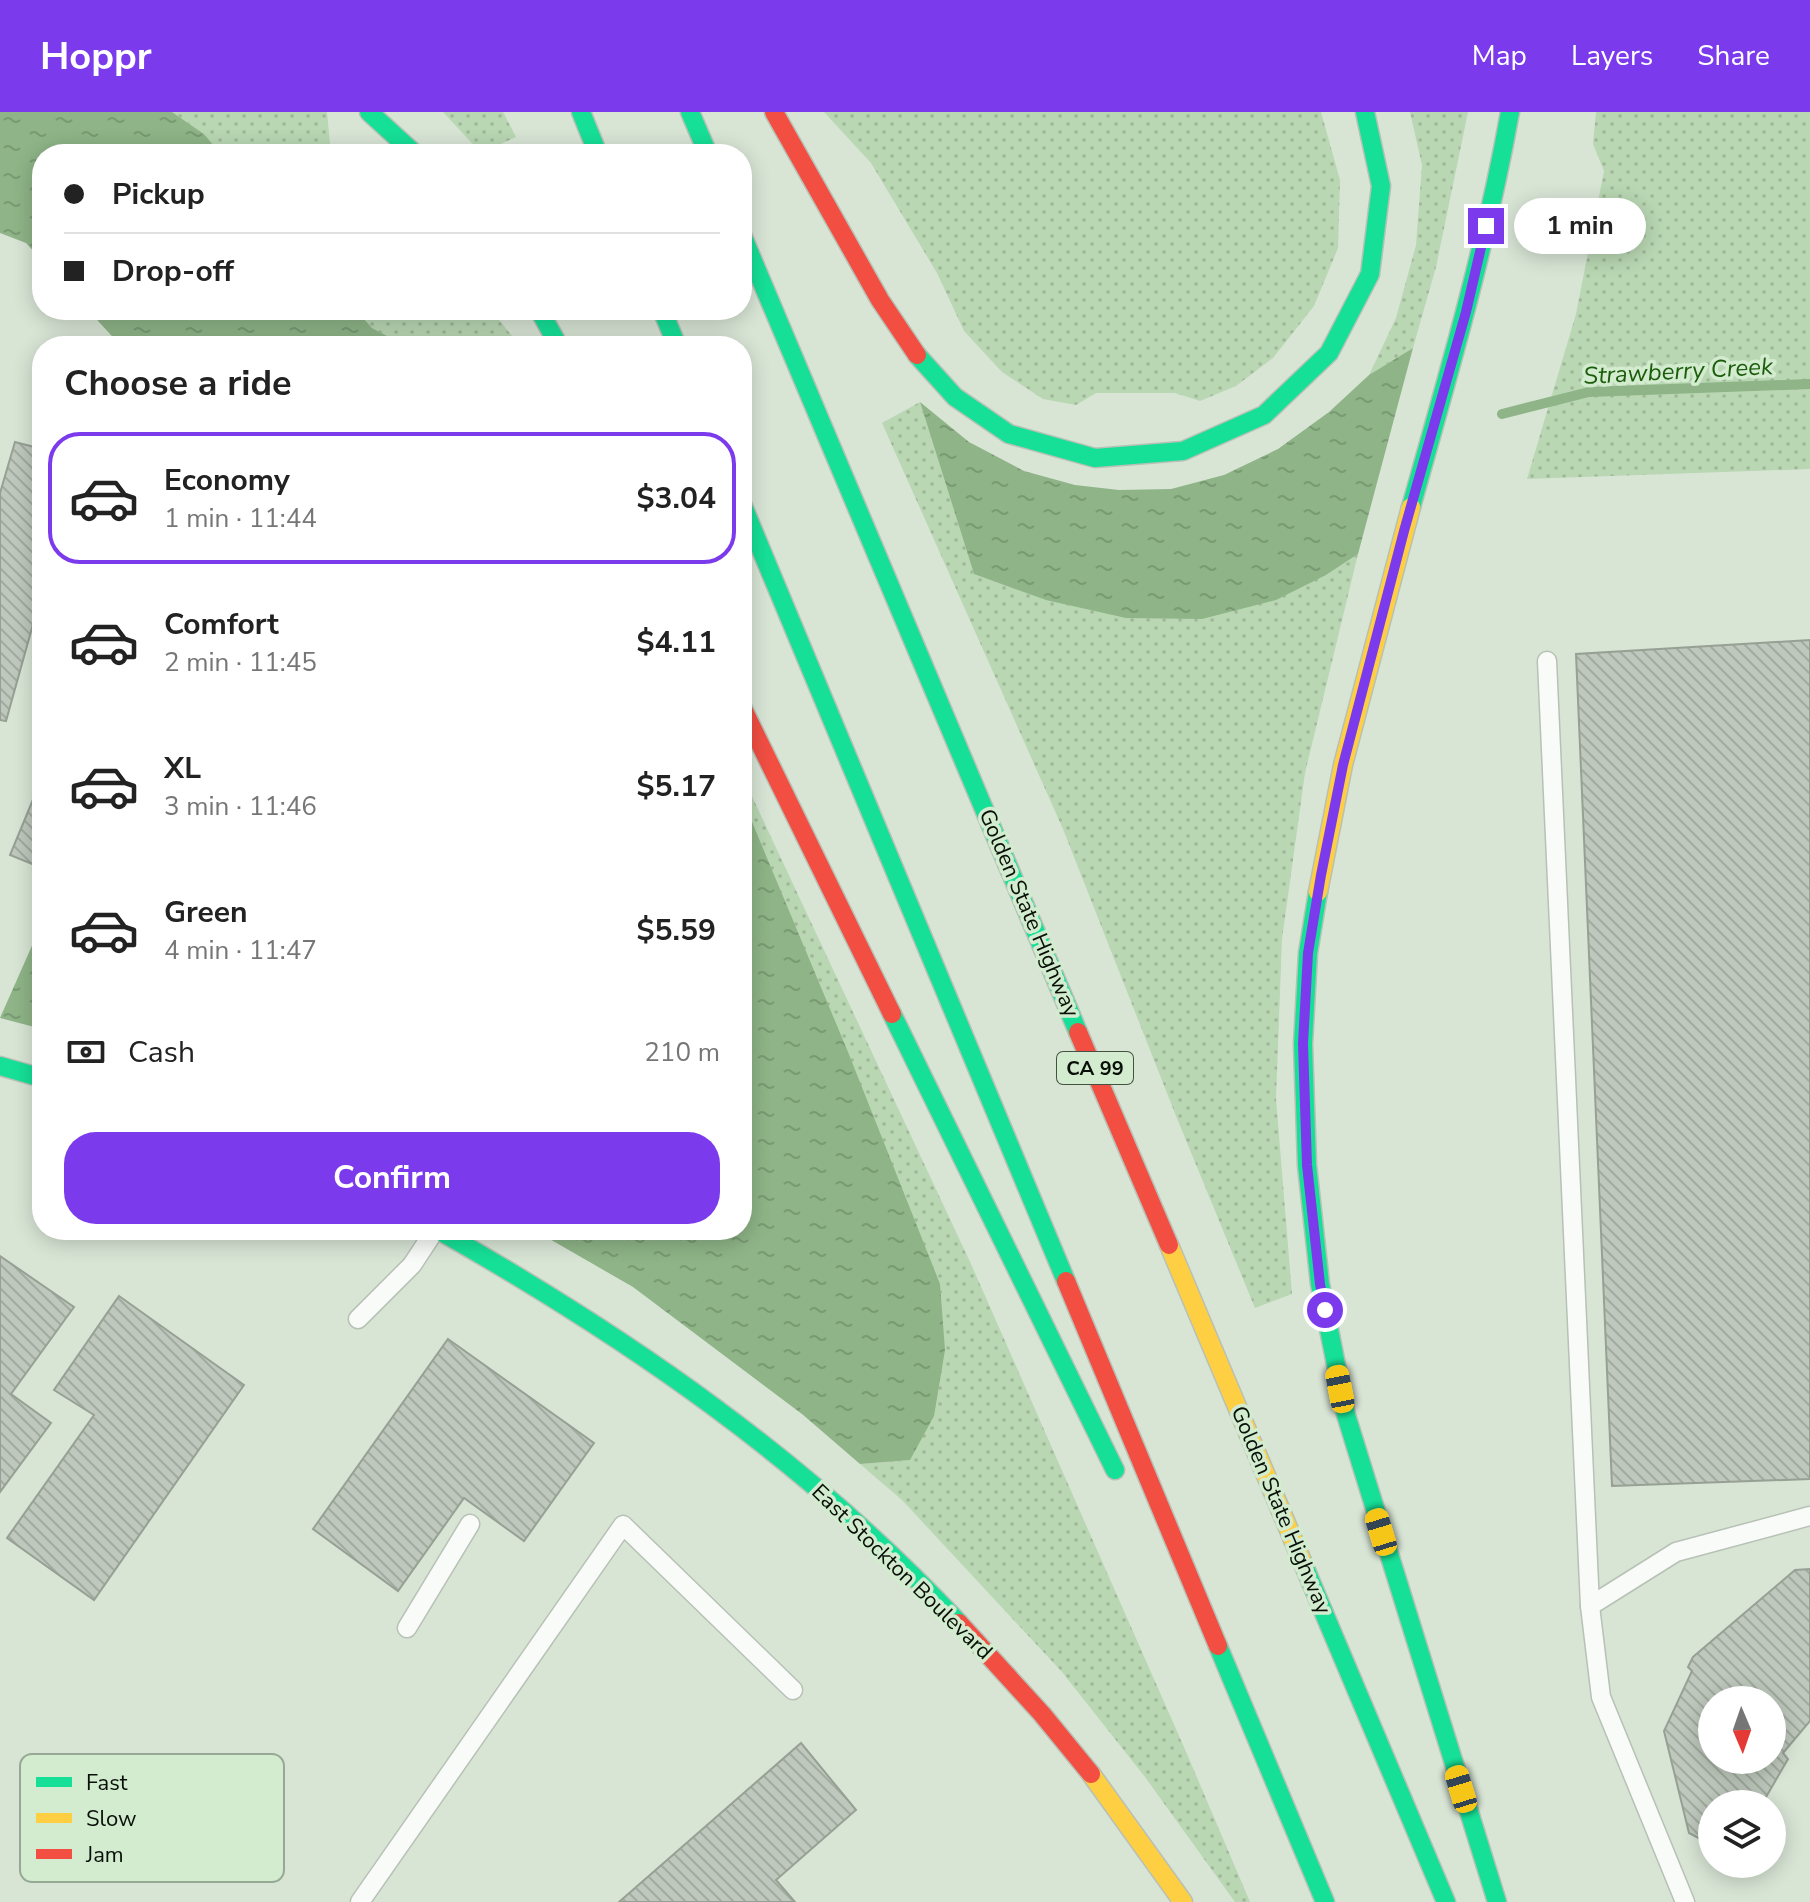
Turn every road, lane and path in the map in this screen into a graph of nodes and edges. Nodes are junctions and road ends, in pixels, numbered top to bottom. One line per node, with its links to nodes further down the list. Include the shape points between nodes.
1 (369, 112): 7 (main road)
2 (581, 112): 8 (main road)
3 (690, 112): 9 (main road)
4 (774, 112): 5 (main road, via 880,300 917,355 955,397 1009,434 1095,458 1183,451 1251,421 1264,415 1329,353 1370,274 1381,186)
5 (1365, 112)
6 (1510, 112): 31 (main road, via 1466,312 1343,765 1308,953 1303,1044 1307,1165 1320,1284 1346,1415)
7 (404, 144)
8 (594, 144)
9 (704, 144)
10 (752, 259): 30 (main road, Golden State Highway / CA 99)
11 (752, 528): 26 (main road)
12 (1547, 661): 22 (lane)
13 (752, 727): 19 (main road)
14 (0, 1066): 15 (main road)
15 (32, 1075)
16 (430, 1240): 18 (lane)
17 (455, 1240): 28 (main road, East Stockton Boulevard, via 584,1316 683,1384 851,1517 1029,1700 1083,1764)
18 (358, 1319)
19 (1120, 1479)
20 (1810, 1516): 22 (lane, via 1676,1552)
21 (470, 1524): 24 (lane)
22 (1590, 1606): 32 (lane, via 1601,1697)
23 (1183, 1607): 26 (main road)
24 (407, 1628)
25 (793, 1690): 27 (lane, via 623,1525)
26 (1316, 1879): 29 (main road)
27 (360, 1902)
28 (1183, 1902)
29 (1325, 1902)
30 (1446, 1902)
31 (1497, 1902)
32 (1685, 1902)

